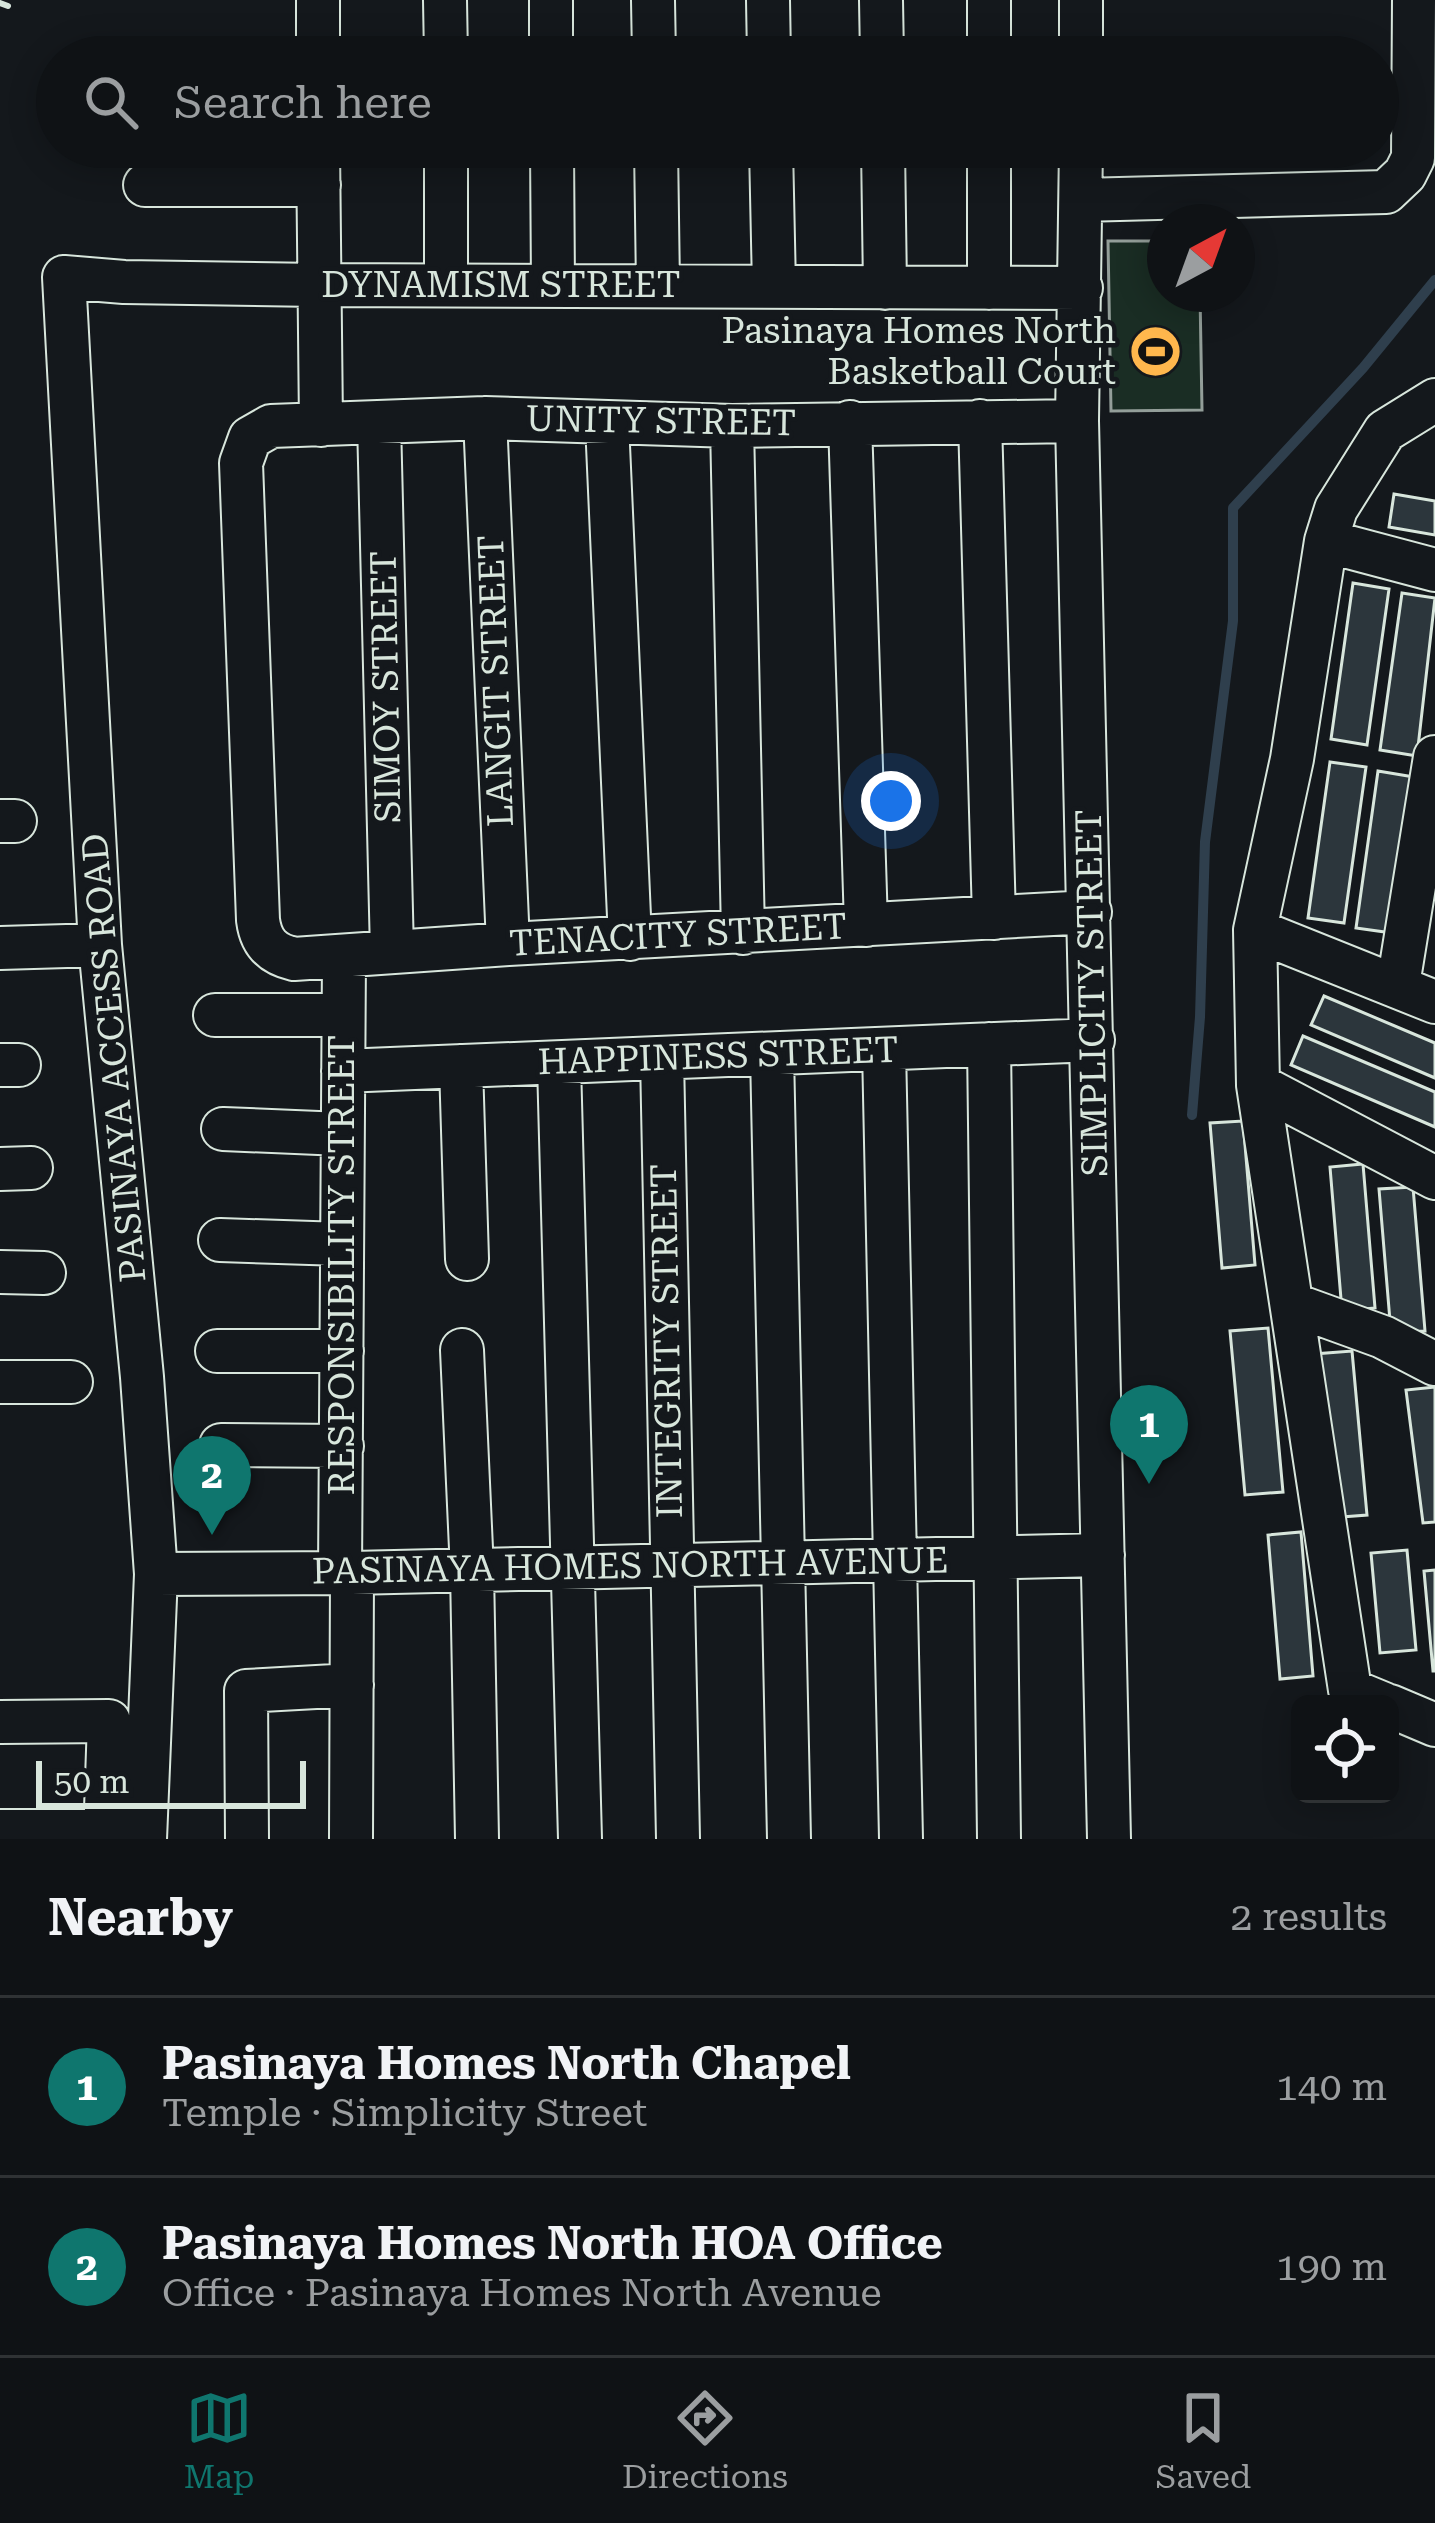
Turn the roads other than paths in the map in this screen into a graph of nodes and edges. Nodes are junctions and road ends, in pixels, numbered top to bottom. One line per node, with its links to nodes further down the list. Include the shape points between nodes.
1 (318, 0): 10 (street)
2 (446, 0): 11 (street)
3 (550, 0): 12 (street)
4 (653, 0): 13 (street)
5 (768, 0): 14 (street)
6 (881, 0): 15 (street)
7 (989, 0): 16 (street)
8 (1082, 0): 17 (street)
9 (1414, 0): 18 (street)
10 (318, 36)
11 (446, 36)
12 (551, 36)
13 (654, 36)
14 (769, 36)
15 (882, 36)
16 (989, 36)
17 (1082, 36)
18 (1399, 71)
19 (1399, 94): 30 (street, via 1415,144 1406,174 1386,192)
20 (301, 168): 29 (street)
21 (319, 168): 32 (street)
22 (446, 168): 33 (street)
23 (552, 168): 34 (street)
24 (656, 168): 35 (street)
25 (771, 168): 36 (street)
26 (884, 168): 37 (street)
27 (989, 168): 38 (street)
28 (1082, 168): 30 (street, SIMPLICITY STREET)
29 (145, 185)
30 (1082, 200): 39 (street, SIMPLICITY STREET)
31 (64, 277): 32 (street, DYNAMISM STREET); 59 (street, PASINAYA ACCESS ROAD)
32 (319, 285): 33 (street, DYNAMISM STREET); 47 (street)
33 (446, 286): 34 (street, DYNAMISM STREET)
34 (554, 286): 35 (street, DYNAMISM STREET)
35 (658, 286): 36 (street, DYNAMISM STREET)
36 (774, 287): 37 (street, DYNAMISM STREET)
37 (885, 288): 38 (street, DYNAMISM STREET)
38 (989, 288): 39 (street, DYNAMISM STREET)
39 (1081, 288): 42 (street, SIMPLICITY STREET)
40 (1430, 406): 49 (street, via 1384,431 1336,509)
41 (485, 418): 43 (street, UNITY STREET); 46 (street, UNITY STREET); 58 (street, LANGIT STREET)
42 (1077, 421): 45 (street, UNITY STREET); 52 (street, SIMPLICITY STREET)
43 (380, 422): 47 (street, UNITY STREET); 62 (street, SIMOY STREET)
44 (850, 422): 45 (street, UNITY STREET); 48 (street, UNITY STREET); 54 (street)
45 (980, 422): 53 (street)
46 (607, 423): 48 (street, UNITY STREET); 57 (street)
47 (321, 425): 61 (street, UNITY STREET, via 271,426 250,438 242,463 255,851)
48 (732, 425): 56 (street)
49 (1326, 541): 50 (street); 55 (street)
50 (1435, 570)
51 (1435, 757): 64 (street)
52 (1090, 912): 53 (street, TENACITY STREET); 67 (street, SIMPLICITY STREET)
53 (994, 918): 54 (street, TENACITY STREET)
54 (866, 925): 56 (street, TENACITY STREET)
55 (1255, 930): 64 (street); 75 (street)
56 (742, 932): 57 (street, TENACITY STREET)
57 (630, 939): 58 (street, TENACITY STREET)
58 (508, 944): 62 (street, TENACITY STREET)
59 (100, 945): 60 (street); 100 (street, PASINAYA ACCESS ROAD)
60 (0, 948)
61 (268, 949): 63 (street, TENACITY STREET, via 294,959)
62 (392, 952): 63 (street, TENACITY STREET)
63 (344, 956): 66 (street, RESPONSIBILITY STREET)
64 (1416, 993)
65 (215, 1015): 66 (street)
66 (343, 1015): 74 (street, RESPONSIBILITY STREET)
67 (1093, 1040): 68 (street, HAPPINESS STREET); 93 (street, SIMPLICITY STREET)
68 (989, 1045): 69 (street, HAPPINESS STREET); 94 (street)
69 (884, 1049): 70 (street, HAPPINESS STREET); 95 (street)
70 (772, 1054): 71 (street, HAPPINESS STREET); 96 (street)
71 (662, 1058): 72 (street, HAPPINESS STREET); 97 (street, INTEGRITY STREET)
72 (559, 1064): 73 (street, HAPPINESS STREET); 98 (street)
73 (461, 1066): 74 (street, HAPPINESS STREET); 81 (street)
74 (343, 1071): 77 (street, RESPONSIBILITY STREET)
75 (1258, 1085): 78 (street); 84 (street)
76 (223, 1129): 77 (street)
77 (343, 1134): 80 (street, RESPONSIBILITY STREET)
78 (1435, 1178)
79 (220, 1240): 80 (street)
80 (342, 1244): 87 (street, RESPONSIBILITY STREET)
81 (466, 1259)
82 (0, 1272): 83 (street)
83 (44, 1273)
84 (1292, 1304): 88 (street); 103 (street, via 1350,1690)
85 (462, 1350): 99 (street)
86 (218, 1351): 87 (street)
87 (342, 1351): 92 (street, RESPONSIBILITY STREET)
88 (1435, 1364)
89 (0, 1382): 90 (street)
90 (71, 1382)
91 (221, 1445): 92 (street)
92 (341, 1446): 101 (street, RESPONSIBILITY STREET)
93 (1103, 1555): 94 (street, PASINAYA HOMES NORTH AVENUE); 117 (street, SIMPLICITY STREET)
94 (996, 1557): 95 (street, PASINAYA HOMES NORTH AVENUE); 116 (street)
95 (895, 1560): 96 (street, PASINAYA HOMES NORTH AVENUE); 115 (street)
96 (783, 1563): 97 (street, PASINAYA HOMES NORTH AVENUE); 114 (street)
97 (670, 1565): 98 (street, PASINAYA HOMES NORTH AVENUE); 113 (street, INTEGRITY STREET)
98 (574, 1568): 99 (street, PASINAYA HOMES NORTH AVENUE); 112 (street)
99 (472, 1571): 101 (street, PASINAYA HOMES NORTH AVENUE); 111 (street)
100 (156, 1574): 101 (street, PASINAYA HOMES NORTH AVENUE); 108 (street, PASINAYA ACCESS ROAD)
101 (346, 1574): 102 (street, RESPONSIBILITY STREET)
102 (352, 1685): 109 (street, via 246,1691); 110 (street, RESPONSIBILITY STREET)
103 (1362, 1695)
104 (1399, 1710): 106 (street)
105 (0, 1722): 108 (street, via 109,1721)
106 (1435, 1725)
107 (0, 1831): 108 (street)
108 (118, 1836)
109 (247, 1839)
110 (351, 1839)
111 (476, 1839)
112 (580, 1839)
113 (678, 1839)
114 (789, 1839)
115 (901, 1839)
116 (999, 1839)
117 (1108, 1839)

